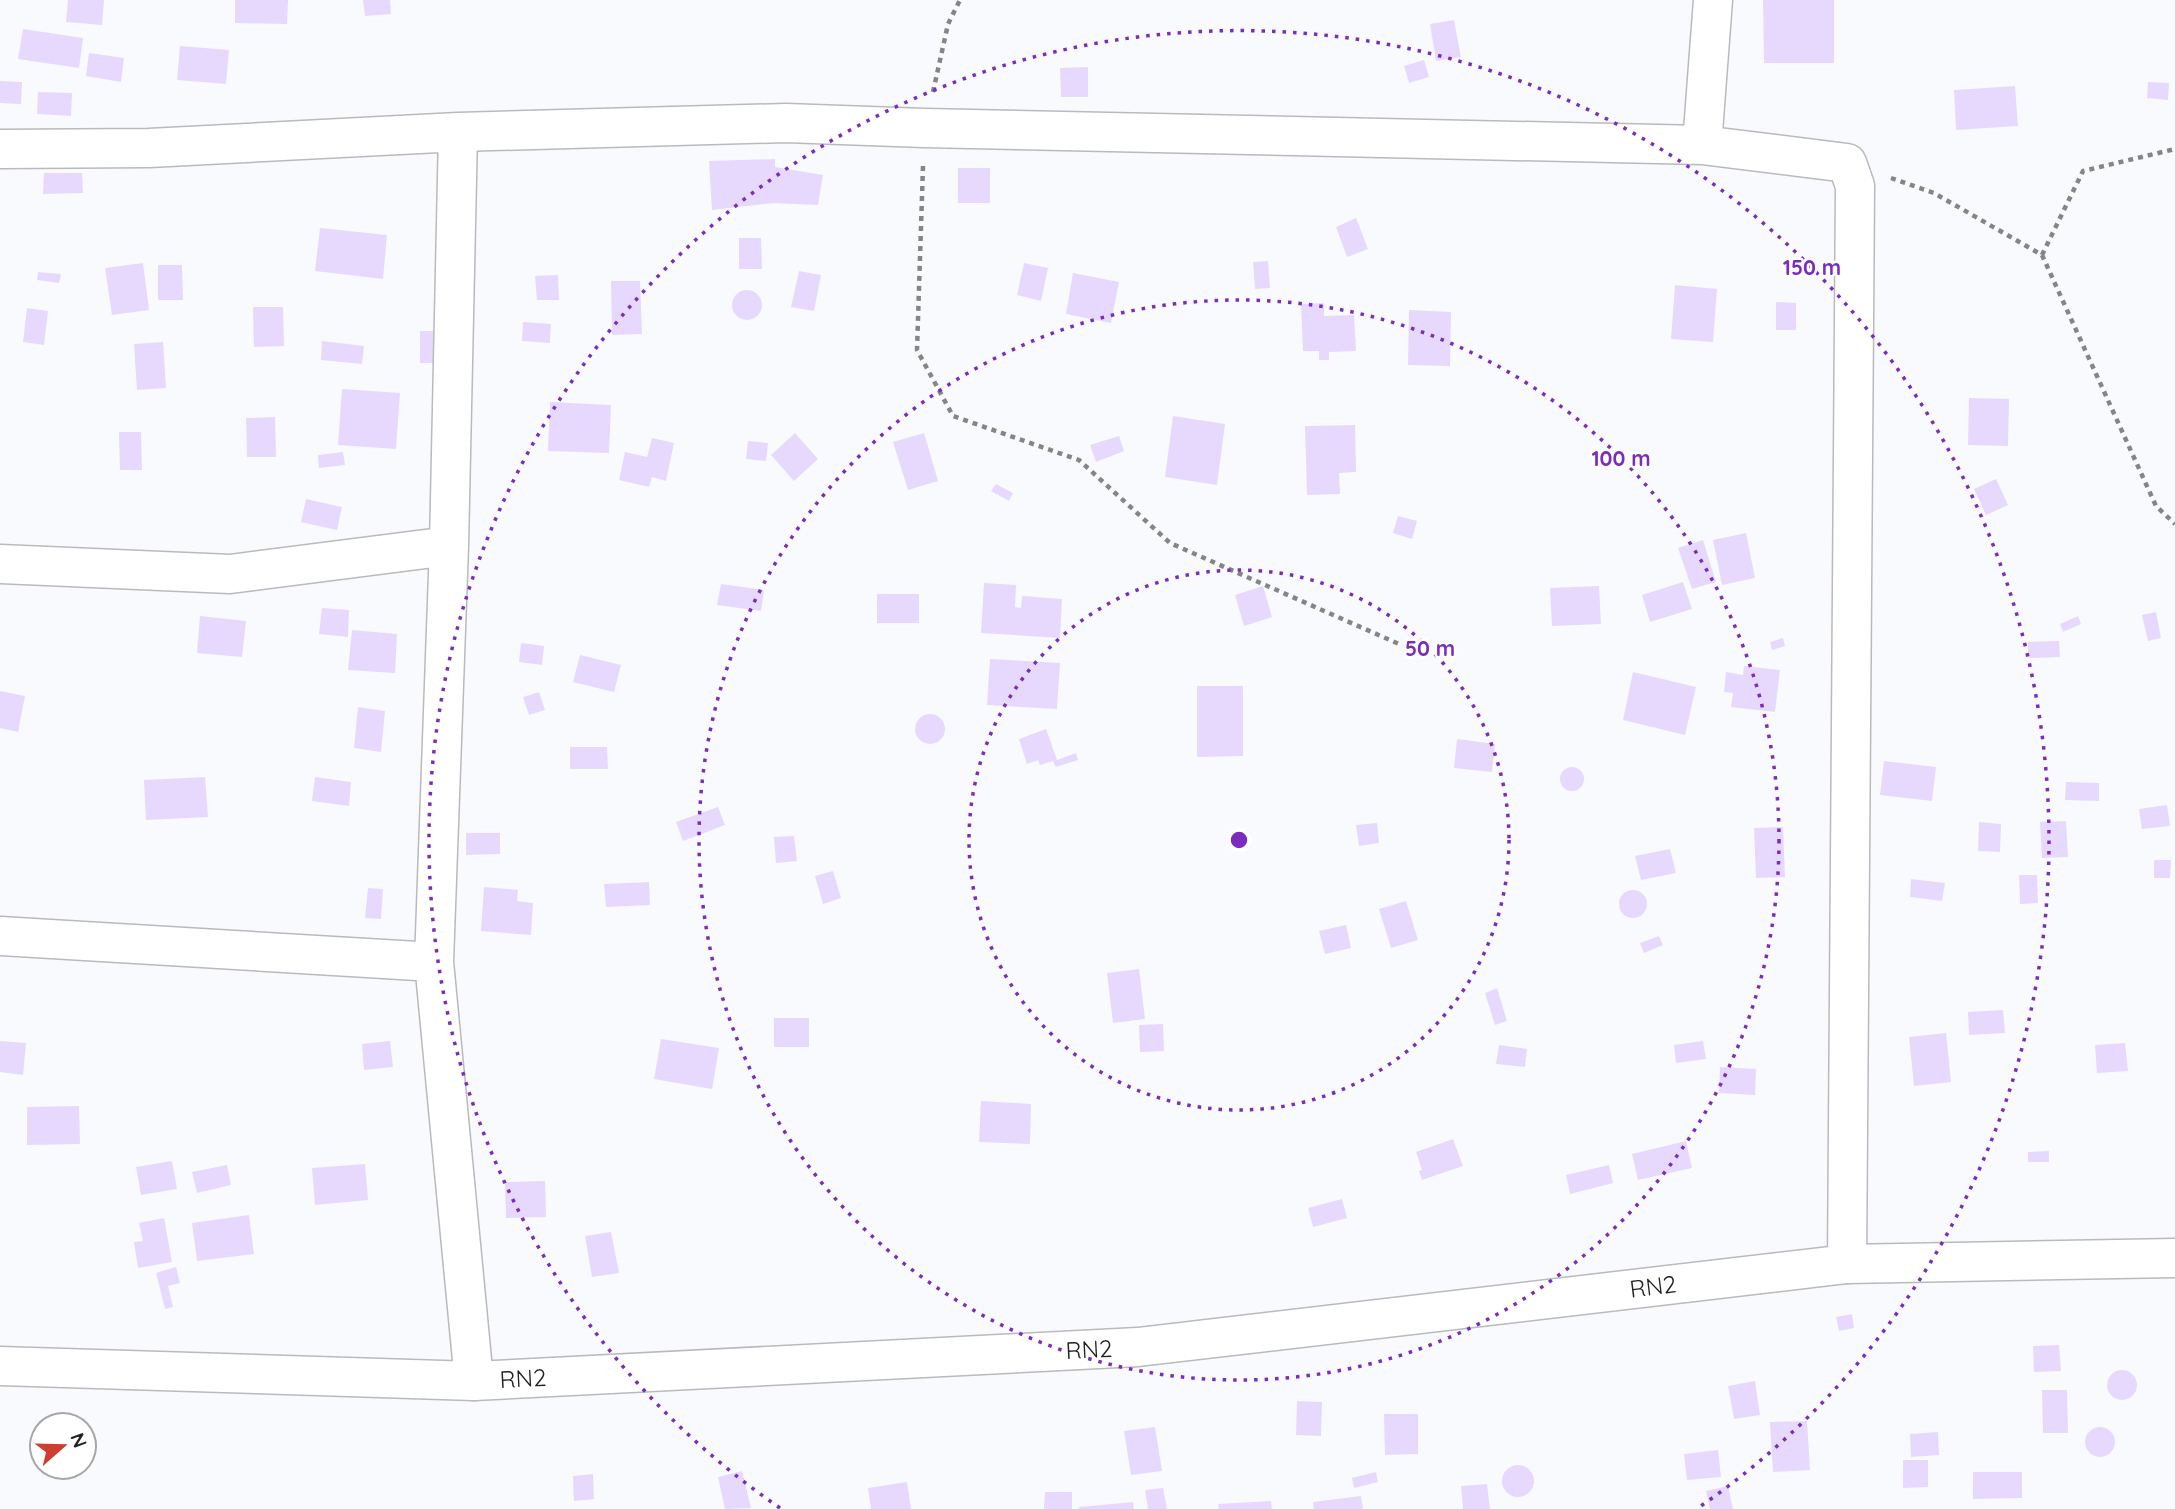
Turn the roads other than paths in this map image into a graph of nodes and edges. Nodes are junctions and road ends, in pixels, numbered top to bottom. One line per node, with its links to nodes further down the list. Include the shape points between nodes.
1 (1713, 0): 3 (street)
2 (457, 132): 3 (street, via 786,123); 4 (street, via 149,148); 5 (street)
3 (1702, 145): 10 (street, via 1847,163 1855,186)
4 (0, 149)
5 (449, 546): 6 (street, via 230,574); 8 (street)
6 (0, 564)
7 (0, 936): 8 (street)
8 (433, 962): 12 (street)
9 (2175, 1258): 10 (street, RN2)
10 (1847, 1264): 12 (street, RN2, via 1138,1347)
11 (0, 1366): 12 (street, RN2)
12 (474, 1381)

